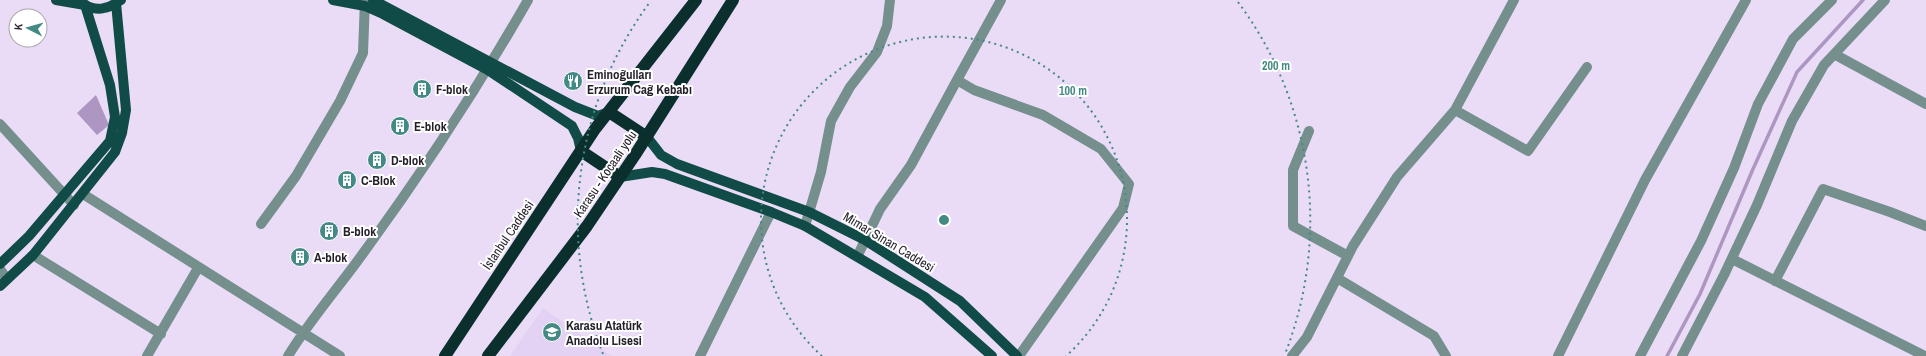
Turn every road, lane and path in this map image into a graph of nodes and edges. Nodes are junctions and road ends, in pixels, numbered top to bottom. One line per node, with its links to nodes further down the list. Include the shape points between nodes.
1 (56, 0): 13 (main road)
2 (333, 0): 14 (main road)
3 (528, 0): 16 (street)
4 (696, 0): 21 (highway)
5 (733, 0): 24 (highway, Karasu - Kocaali yolu)
6 (890, 0): 31 (street, via 887,26 877,52 850,87 830,121 821,172)
7 (1001, 0): 18 (street)
8 (1514, 0): 20 (street)
9 (1746, 0): 58 (street, via 1645,180)
10 (1832, 0): 59 (street, via 1793,39 1758,104 1734,168 1701,241)
11 (1885, 0): 15 (street)
12 (118, 1): 13 (main road, via 101,9); 27 (main road, via 126,110 124,125 115,152)
13 (82, 2): 28 (main road, via 110,85 115,117 110,141)
14 (368, 2): 16 (main road); 32 (street, via 363,54 340,101 296,176)
15 (1834, 54): 19 (street); 39 (street, via 1824,65 1792,121)
16 (490, 66): 21 (main road, via 575,108 598,116); 25 (main road, via 572,126 578,138); 46 (street, via 356,264)
17 (1587, 67): 20 (street, via 1528,151)
18 (957, 80): 35 (street, via 911,165 880,209); 55 (street, via 974,90 1043,115 1101,149 1129,184 1123,208)
19 (1926, 104)
20 (1455, 110): 38 (street, via 1397,177)
21 (609, 112): 24 (highway); 25 (highway, İstanbul Caddesi)
22 (0, 124): 28 (street)
23 (1309, 131): 38 (street, via 1293,170 1293,226)
24 (647, 137): 26 (highway, Karasu - Kocaali yolu); 31 (main road, Mimar Sinan Caddesi, via 661,154 677,164)
25 (580, 151): 26 (highway); 51 (highway, İstanbul Caddesi)
26 (620, 177): 30 (main road, via 652,172 665,174); 52 (highway, Karasu - Kocaali yolu, via 587,226)
27 (83, 194): 29 (main road); 41 (street)
28 (64, 195): 29 (street); 40 (main road, via 29,236)
29 (74, 206): 36 (main road)
30 (771, 212): 33 (main road); 53 (street)
31 (809, 212): 33 (street); 35 (main road, Mimar Sinan Caddesi)
32 (262, 224)
33 (805, 226): 37 (main road)
34 (1926, 226): 44 (street, via 1822,189)
35 (865, 240): 37 (street); 55 (main road, Mimar Sinan Caddesi, via 960,301)
36 (33, 255): 45 (main road); 47 (street)
37 (858, 255): 54 (main road, via 925,297)
38 (1348, 256): 43 (street)
39 (1732, 260): 44 (street); 60 (street)
40 (0, 264)
41 (198, 268): 46 (street); 47 (street)
42 (0, 269): 45 (street)
43 (1337, 278): 56 (street, via 1307,337); 57 (street, via 1434,336)
44 (1775, 281): 61 (street)
45 (4, 282)
46 (302, 332): 49 (street); 50 (street)
47 (161, 334): 48 (street)
48 (147, 356)
49 (288, 356)
50 (340, 356)
51 (445, 356)
52 (488, 356)
53 (700, 356)
54 (992, 356)
55 (1018, 356)
56 (1292, 356)
57 (1446, 356)
58 (1558, 356)
59 (1640, 356)
60 (1682, 356)
61 (1925, 356)

